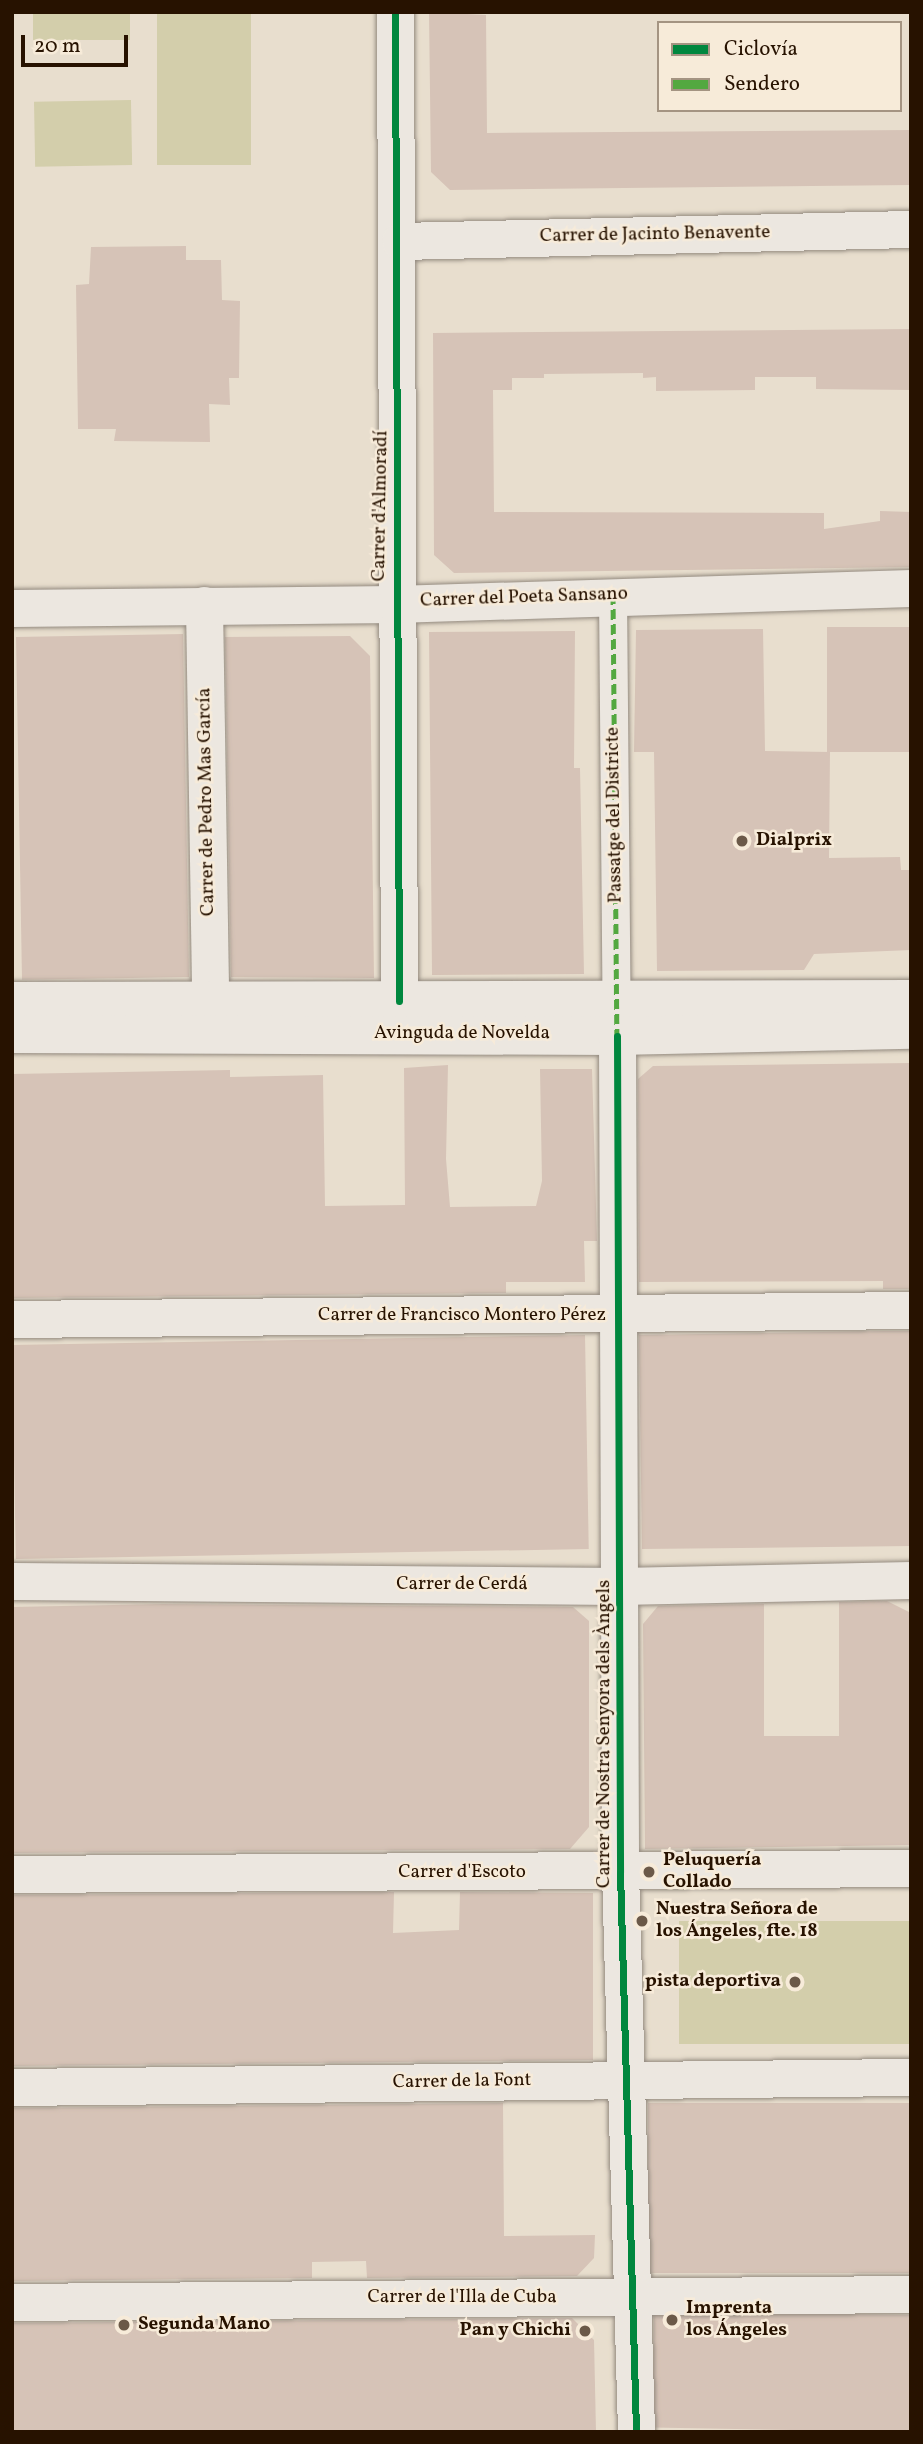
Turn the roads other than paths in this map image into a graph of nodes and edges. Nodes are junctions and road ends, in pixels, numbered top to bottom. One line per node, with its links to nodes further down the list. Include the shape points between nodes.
1 (395, 12): 3 (street, Carrer d'Almoradí)
2 (911, 229): 3 (street, Carrer de Jacinto Benavente)
3 (400, 241): 6 (street, Carrer d'Almoradí)
4 (911, 589): 5 (street, Carrer del Poeta Sansano)
5 (612, 594): 6 (street, Carrer del Poeta Sansano); 13 (street, Passatge del Districte)
6 (395, 604): 7 (street, Carrer del Poeta Sansano); 12 (street, Carrer d'Almoradí)
7 (204, 605): 8 (street, Carrer del Poeta Sansano); 9 (street, Carrer de Pedro Mas García)
8 (12, 608)
9 (210, 998): 11 (main road, Avinguda de Novelda); 12 (main road, Avinguda de Novelda)
10 (911, 999): 13 (main road, Avinguda de Novelda)
11 (12, 1001)
12 (400, 1001): 13 (main road, Avinguda de Novelda)
13 (617, 1019): 14 (main road, Avinguda de Novelda); 15 (main road, Avinguda de Novelda); 17 (street, Carrer de Nostra Senyora dels Àngels)
14 (911, 1030)
15 (12, 1034)
16 (911, 1310): 17 (street, Carrer de Francisco Montero Pérez)
17 (616, 1316): 18 (street, Carrer de Francisco Montero Pérez); 21 (street, Carrer de Nostra Senyora dels Àngels)
18 (12, 1319)
19 (911, 1580): 21 (street, Carrer de Cerdá)
20 (12, 1581): 21 (street, Carrer de Cerdá)
21 (620, 1586): 23 (street, Carrer de Nostra Senyora dels Àngels)
22 (911, 1868): 23 (street, Carrer d'Escoto)
23 (620, 1872): 24 (street, Carrer d'Escoto); 26 (street, Carrer de Nostra Senyora dels Àngels)
24 (12, 1874)
25 (911, 2077): 26 (street, Carrer de la Font)
26 (629, 2080): 27 (street, Carrer de la Font); 29 (street, Carrer de Nostra Senyora dels Àngels)
27 (12, 2087)
28 (911, 2294): 29 (street, Carrer de l'Illa de Cuba)
29 (636, 2296): 30 (street, Carrer de l'Illa de Cuba); 31 (street, Carrer de Nostra Senyora dels Àngels)
30 (12, 2302)
31 (636, 2432)

